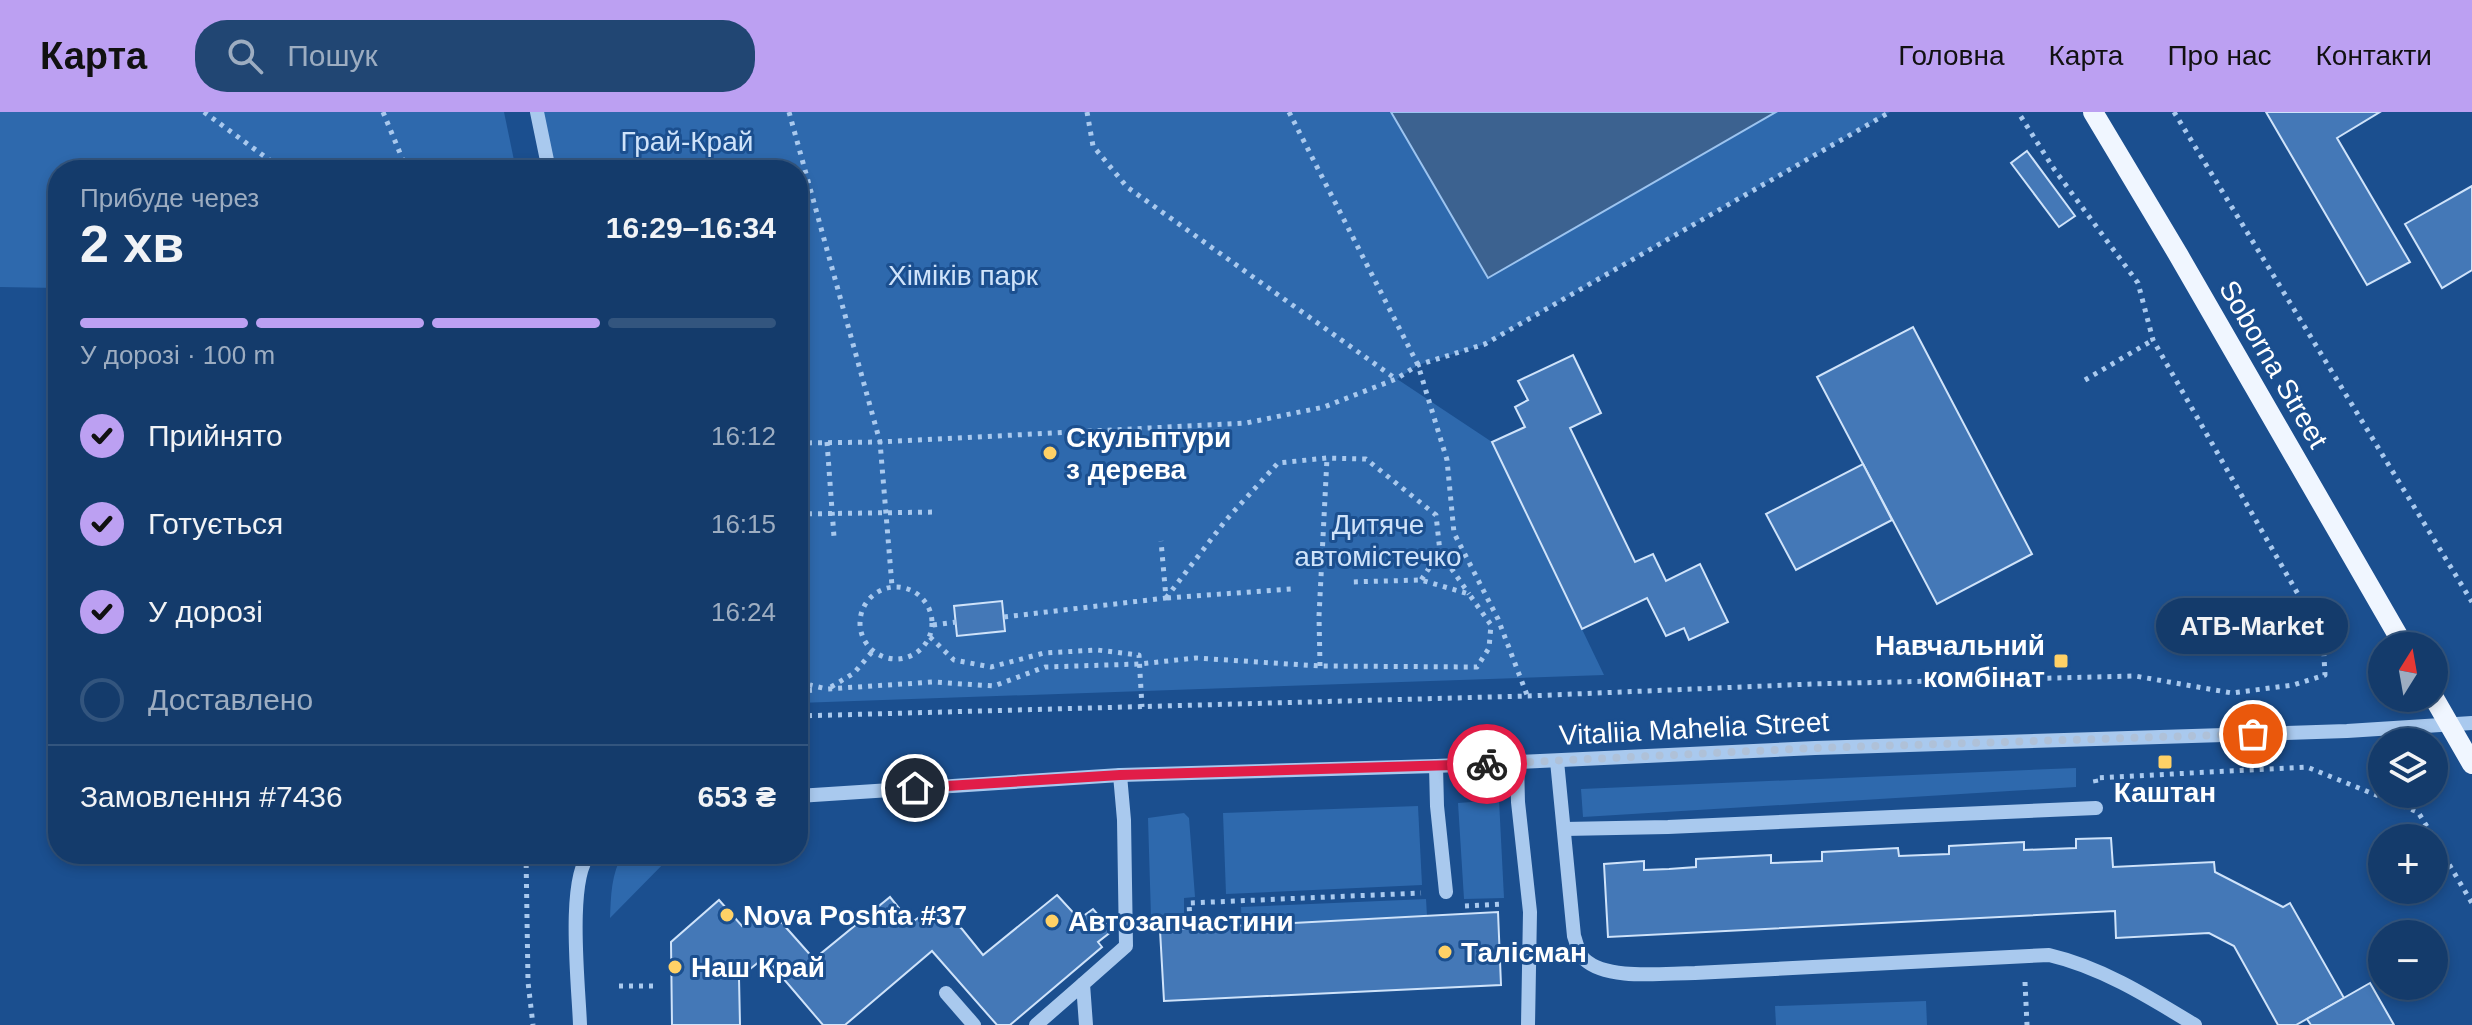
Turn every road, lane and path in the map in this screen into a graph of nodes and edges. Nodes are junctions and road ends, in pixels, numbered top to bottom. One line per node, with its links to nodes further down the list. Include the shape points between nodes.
1 (204, 112): 11 (path)
2 (383, 112): 12 (path)
3 (537, 112): 13 (street)
4 (789, 112): 14 (path)
5 (1087, 112): 18 (path, via 1093,146 1127,187)
6 (1289, 112): 17 (path)
7 (1890, 112): 17 (path, via 1485,344)
8 (2018, 112): 16 (path, via 2138,283)
9 (2093, 112): 40 (main road, Soborna Street)
10 (2174, 112): 36 (path)
11 (269, 160)
12 (403, 160)
13 (547, 160)
14 (802, 160)
15 (808, 181): 21 (path)
16 (2153, 340): 19 (path); 48 (path, via 2323,638 2325,675 2232,693 2135,676)
17 (1418, 365): 18 (path); 48 (path, via 1447,460 1454,533 1498,619)
18 (1396, 379): 21 (path, via 1324,407 1246,423)
19 (2085, 380)
20 (827, 442): 21 (path); 22 (path); 27 (path)
21 (880, 442): 25 (path)
22 (808, 443)
23 (1327, 458): 29 (path, via 1366,459 1436,515); 35 (path, via 1278,463); 44 (path)
24 (938, 512): 25 (path)
25 (887, 513): 26 (path); 32 (path)
26 (808, 514)
27 (834, 537)
28 (1161, 541): 35 (path)
29 (1440, 552): 30 (path); 34 (path)
30 (1421, 580): 31 (path); 34 (path)
31 (1350, 582)
32 (892, 586): 39 (path, via 917,592 932,612); 42 (path, via 872,596 860,616 863,638)
33 (1291, 589): 35 (path)
34 (1469, 594): 44 (path, via 1491,625 1489,648 1477,667)
35 (1166, 598): 37 (path)
36 (2472, 602)
37 (1004, 617)
38 (956, 622): 39 (path)
39 (933, 625): 41 (path)
40 (2396, 632)
41 (930, 637): 42 (path, via 924,648 902,659); 43 (path, via 954,660 991,667 1044,653 1097,650 1139,655)
42 (872, 652): 46 (path, via 854,673)
43 (1139, 664): 44 (path, via 1196,658); 46 (path, via 1045,667 994,686 933,682); 49 (path)
44 (1320, 666)
45 (808, 680): 46 (path)
46 (827, 689): 47 (path)
47 (808, 690)
48 (1527, 696): 49 (path)
49 (1142, 707): 51 (path)
50 (2442, 712): 53 (main road)
51 (808, 716)
52 (2472, 723): 53 (street, Vitaliia Mahelia Street)
53 (2449, 724): 54 (street, Vitaliia Mahelia Street); 56 (main road)
54 (1557, 761): 55 (street, Vitaliia Mahelia Street); 64 (street)
55 (1517, 762): 57 (street, Vitaliia Mahelia Street); 69 (street)
56 (2472, 764)
57 (1436, 766): 58 (street, Vitaliia Mahelia Street); 68 (street)
58 (1120, 775): 60 (street, Vitaliia Mahelia Street); 71 (street)
59 (2368, 790): 61 (path, via 2307,767 2095,778)
60 (808, 795)
61 (2096, 808): 64 (street)
62 (2410, 808): 63 (path)
63 (2425, 824)
64 (1564, 829): 72 (street, via 1574,936 1581,957 1598,969 1695,973)
65 (2448, 862): 70 (path)
66 (526, 864): 77 (path)
67 (583, 864): 78 (street, via 575,900)
68 (1446, 892): 69 (path, via 1461,906); 71 (path, via 1189,903 1190,920)
69 (1529, 903): 82 (street)
70 (2472, 903)
71 (1124, 925): 73 (street, via 1126,946)
72 (2024, 955): 83 (path); 84 (street, via 2049,955 2083,965)
73 (1083, 984): 80 (street); 81 (street)
74 (619, 986): 75 (path)
75 (653, 986)
76 (946, 993): 79 (street)
77 (533, 1025)
78 (580, 1025)
79 (974, 1025)
80 (1036, 1025)
81 (1086, 1025)
82 (1528, 1025)
83 (2027, 1025)
84 (2195, 1025)

